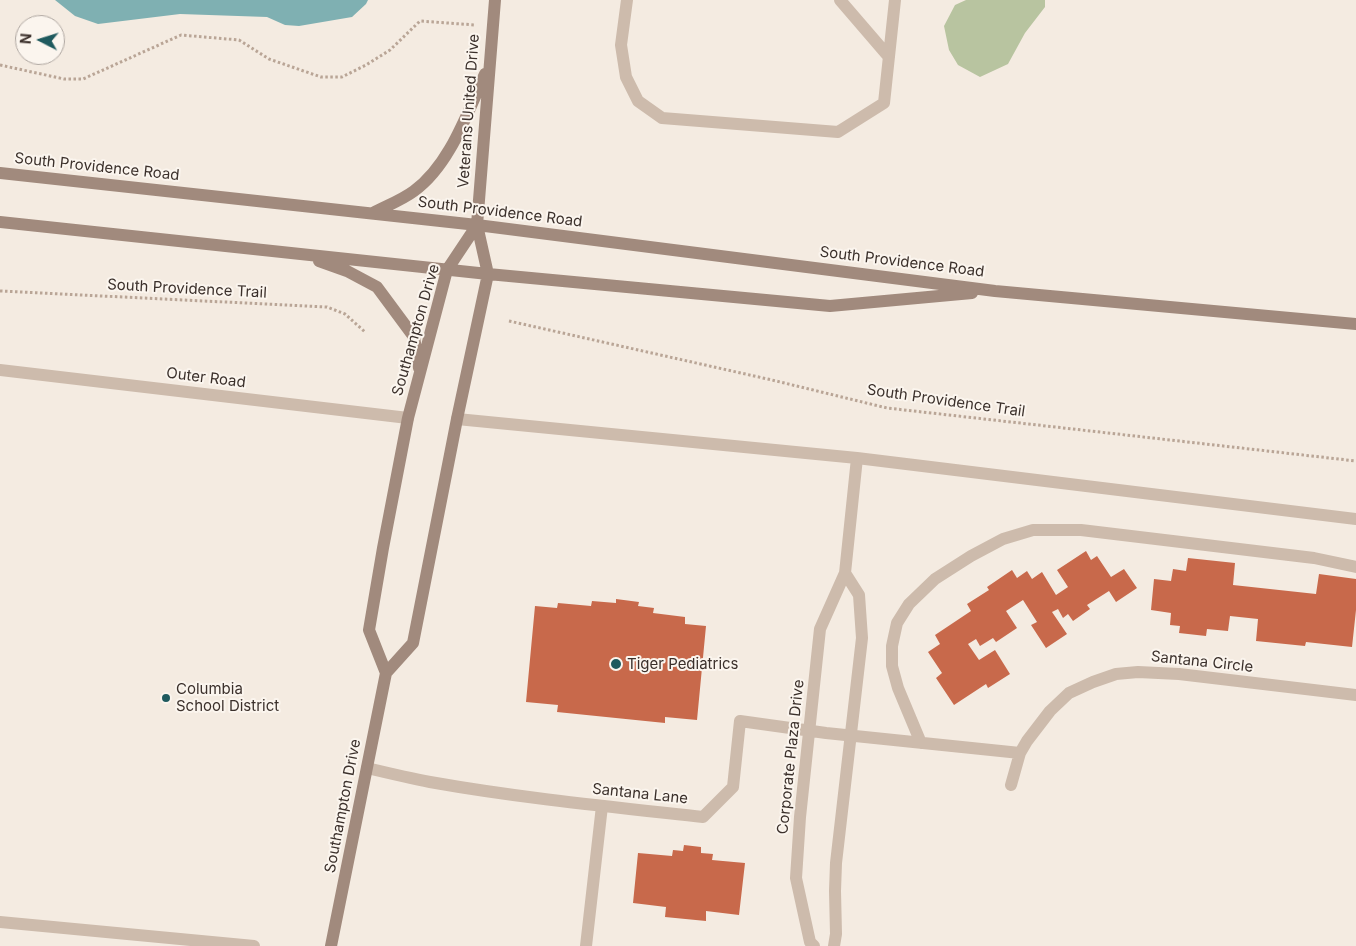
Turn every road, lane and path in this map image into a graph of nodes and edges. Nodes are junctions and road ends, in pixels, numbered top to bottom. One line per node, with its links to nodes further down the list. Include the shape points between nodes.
1 (495, 0): 5 (main road, Veterans United Drive)
2 (627, 0): 6 (street, via 621,45 626,77 638,101 662,118 838,132 884,103)
3 (840, 0): 6 (street)
4 (895, 0): 6 (street)
5 (492, 27): 7 (path, via 420,21 390,50 342,77 321,78 269,59 239,40 181,34 83,80); 8 (main road, Veterans United Drive)
6 (889, 57)
7 (0, 65)
8 (489, 66): 10 (main road, via 450,150 432,175 414,191); 12 (main road, Veterans United Drive)
9 (0, 173): 10 (main road, South Providence Road)
10 (373, 213): 12 (main road, South Providence Road)
11 (0, 222): 13 (main road, South Providence Road)
12 (478, 225): 14 (main road, Southampton Drive); 15 (main road); 16 (main road, South Providence Road)
13 (298, 254): 14 (main road, South Providence Road); 22 (main road, via 347,270 377,287 414,337)
14 (447, 270): 15 (main road, South Providence Road); 22 (main road, Southampton Drive)
15 (488, 274): 16 (main road, South Providence Road, via 830,306); 24 (main road)
16 (995, 290): 19 (main road, South Providence Road)
17 (0, 291): 20 (path, South Providence Trail, via 327,307 345,314)
18 (510, 322): 26 (path, South Providence Trail, via 887,408)
19 (1356, 324)
20 (365, 332)
21 (0, 370): 23 (street, Outer Road)
22 (420, 374): 23 (main road, Southampton Drive)
23 (408, 418): 30 (main road, Southampton Drive, via 369,630)
24 (457, 419): 25 (street); 30 (main road, via 413,643)
25 (857, 458): 27 (street); 29 (street, Corporate Plaza Drive)
26 (1356, 460)
27 (1356, 519)
28 (1356, 567): 34 (street, via 1314,558 1082,530 1033,530 1003,539 935,578 909,604 897,623 892,666)
29 (845, 573): 32 (street, Corporate Plaza Drive, via 820,629); 33 (street, via 859,595 862,638)
30 (386, 673): 36 (main road, Southampton Drive)
31 (1356, 695): 35 (street, Santana Circle, via 1179,674 1116,674 1069,694 1050,711)
32 (809, 730): 33 (street, Santana Lane); 38 (street, Santana Lane, via 740,721 733,787 703,817); 43 (street, Corporate Plaza Drive, via 796,878 810,942)
33 (851, 735): 34 (street, Santana Lane); 44 (street, via 836,864)
34 (921, 743): 35 (street, Santana Lane)
35 (1020, 753): 37 (street, Santana Circle)
36 (367, 768): 38 (street, Santana Lane, via 437,783); 41 (main road, Southampton Drive)
37 (1011, 785)
38 (602, 806): 42 (street)
39 (0, 922): 40 (street)
40 (254, 946)
41 (331, 946)
42 (586, 946)
43 (814, 946)
44 (834, 946)

